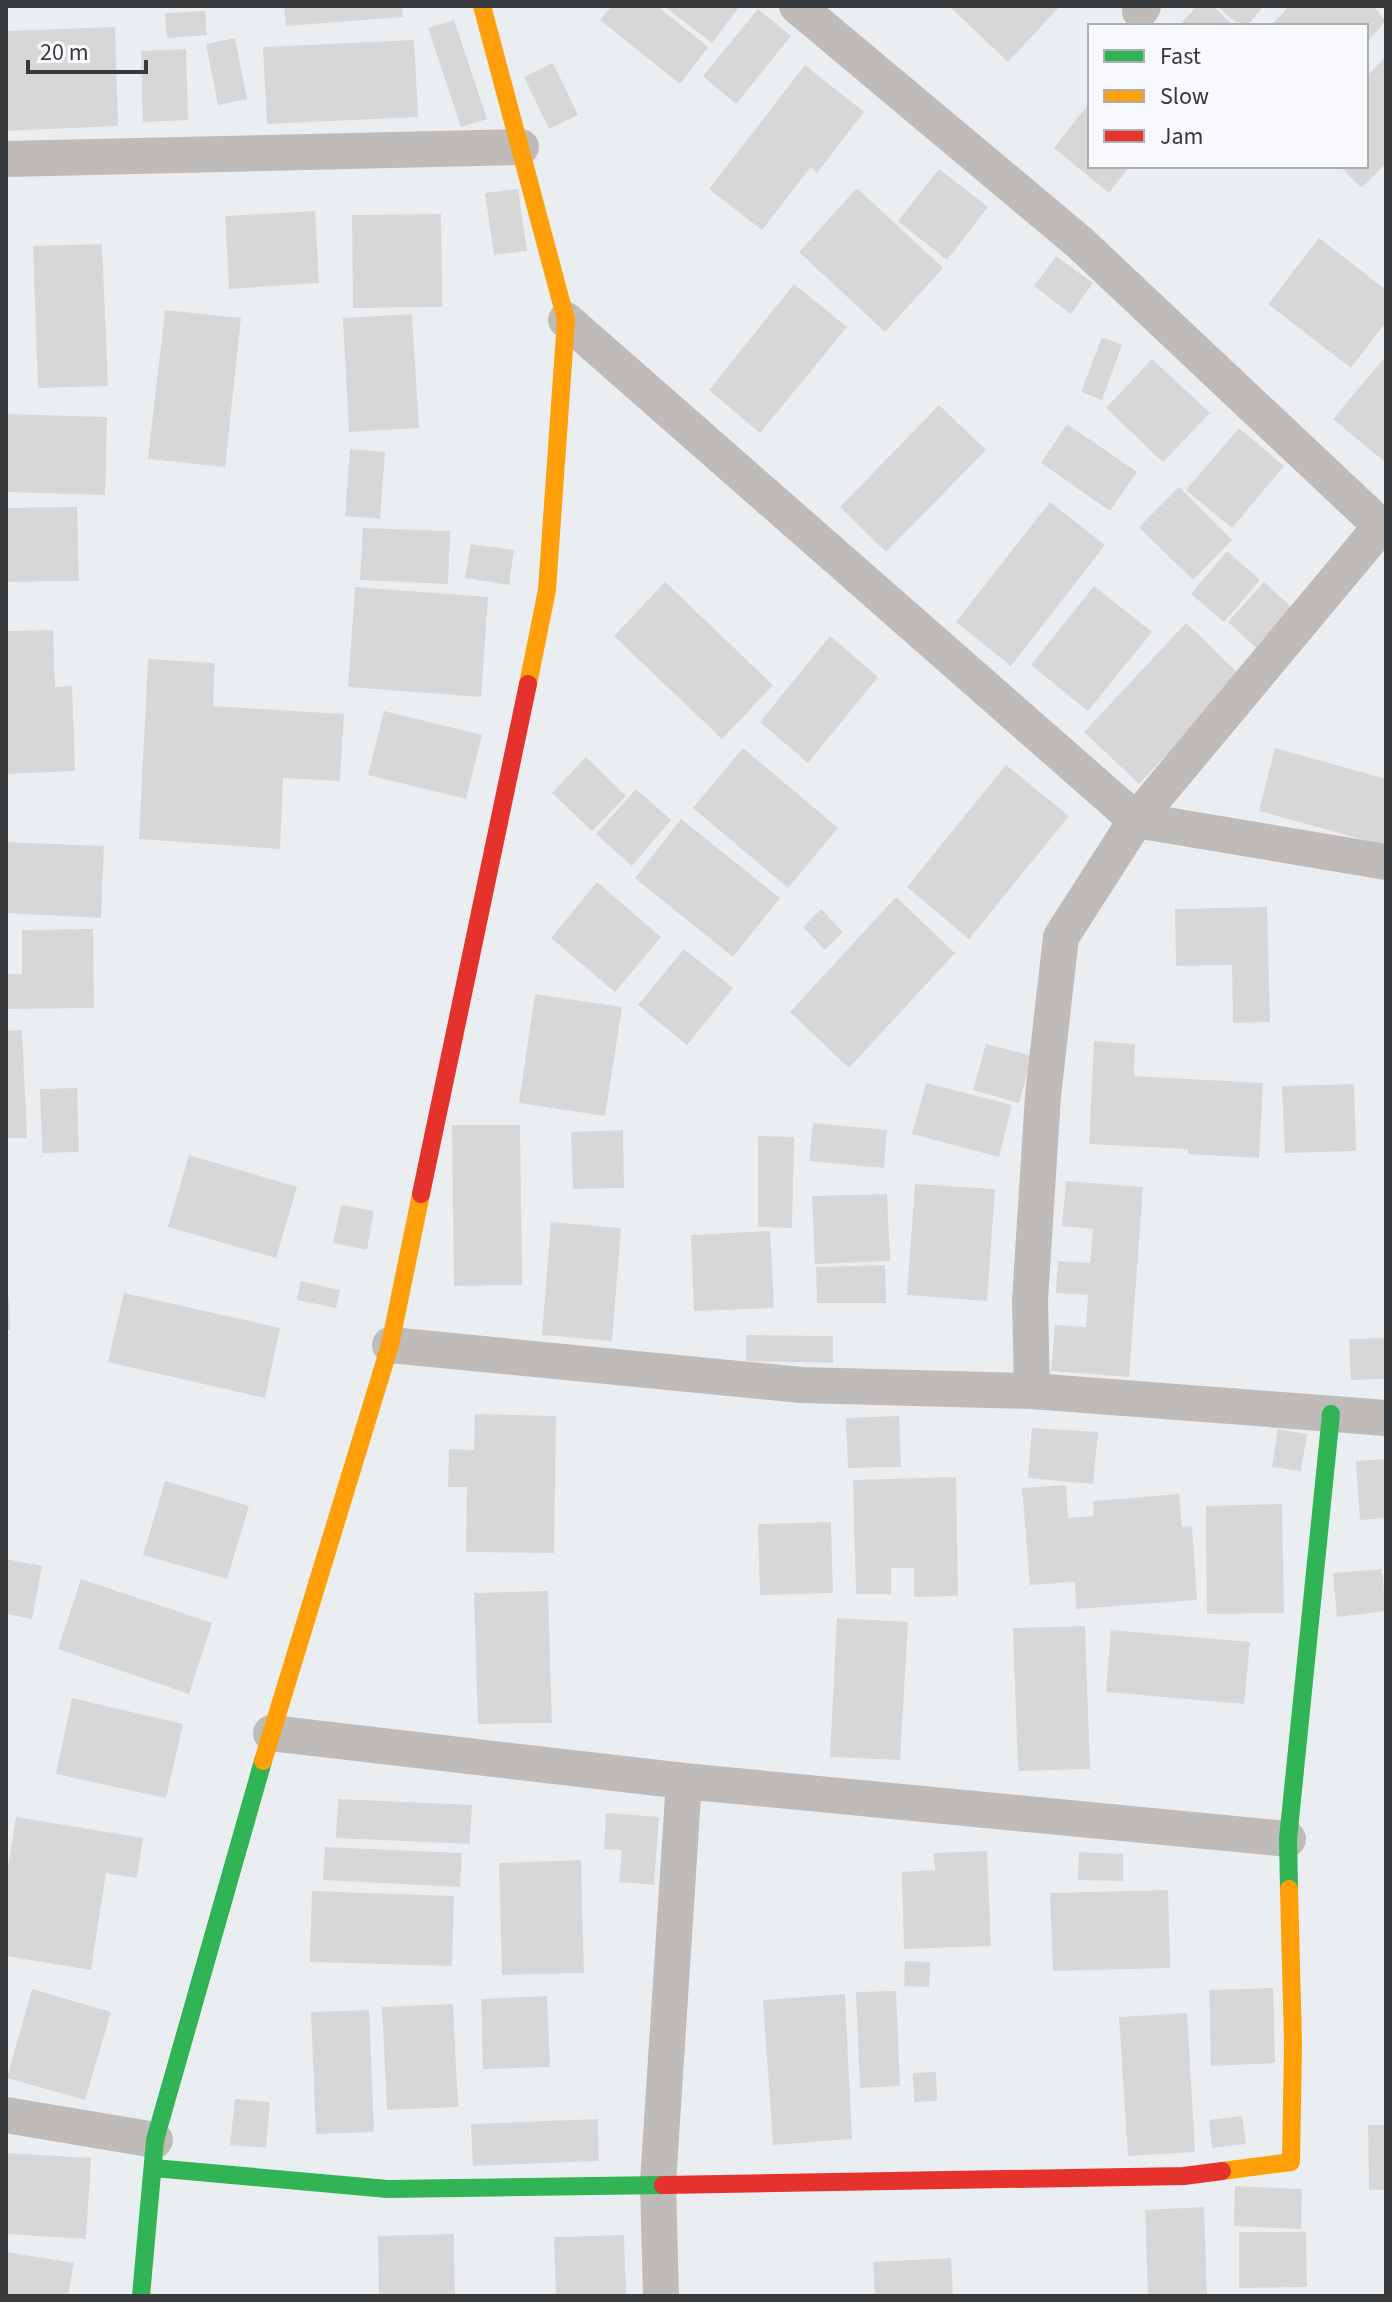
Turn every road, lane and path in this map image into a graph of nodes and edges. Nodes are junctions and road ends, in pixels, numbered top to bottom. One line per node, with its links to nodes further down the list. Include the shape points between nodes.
1 (797, 6): 6 (street, via 1079,242)
2 (485, 8): 3 (street)
3 (521, 147): 4 (street); 5 (street)
4 (6, 159)
5 (566, 320): 7 (street); 9 (street, via 547,590)
6 (1383, 528): 7 (street)
7 (1136, 820): 8 (street); 10 (street, via 1061,937 1043,1096 1030,1300)
8 (1386, 862)
9 (390, 1345): 10 (street, via 801,1385); 13 (street)
10 (1032, 1391): 11 (street)
11 (1331, 1414): 12 (street); 15 (street)
12 (1386, 1418)
13 (271, 1733): 14 (street); 17 (street)
14 (684, 1781): 15 (street); 18 (street)
15 (1288, 1839): 18 (street, via 1291,2162 1184,2176)
16 (6, 2115): 17 (street)
17 (154, 2154): 18 (street, via 388,2189); 19 (street)
18 (658, 2183): 20 (street)
19 (141, 2296)
20 (661, 2296)

